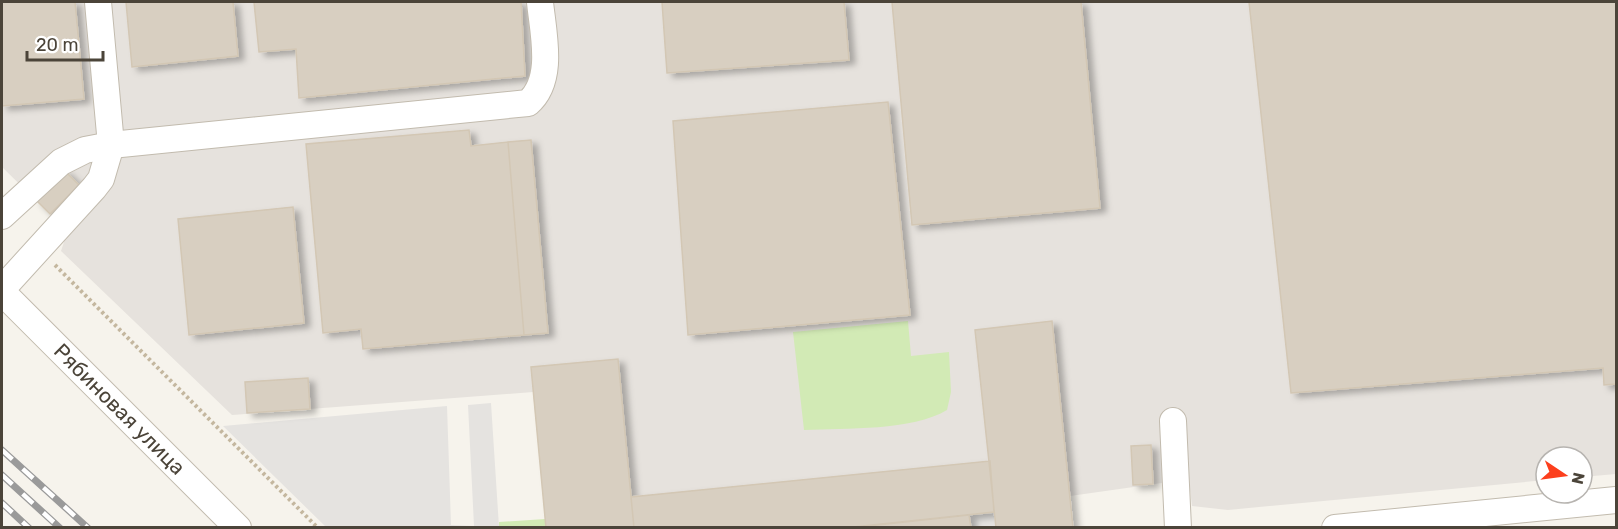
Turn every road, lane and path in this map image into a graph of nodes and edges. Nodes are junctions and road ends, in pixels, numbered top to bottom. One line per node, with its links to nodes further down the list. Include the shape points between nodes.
1 (98, 2): 3 (street)
2 (540, 2): 3 (street, via 545,64 538,93 528,103)
3 (111, 145): 4 (street, via 85,150 60,162); 5 (street, via 101,179)
4 (2, 216)
5 (38, 249): 6 (street); 10 (path)
6 (2, 291): 9 (street, Рябиновая улица)
7 (1173, 421): 11 (street)
8 (1617, 500): 12 (street)
9 (238, 528)
10 (318, 528)
11 (1178, 528)
12 (1335, 528)

